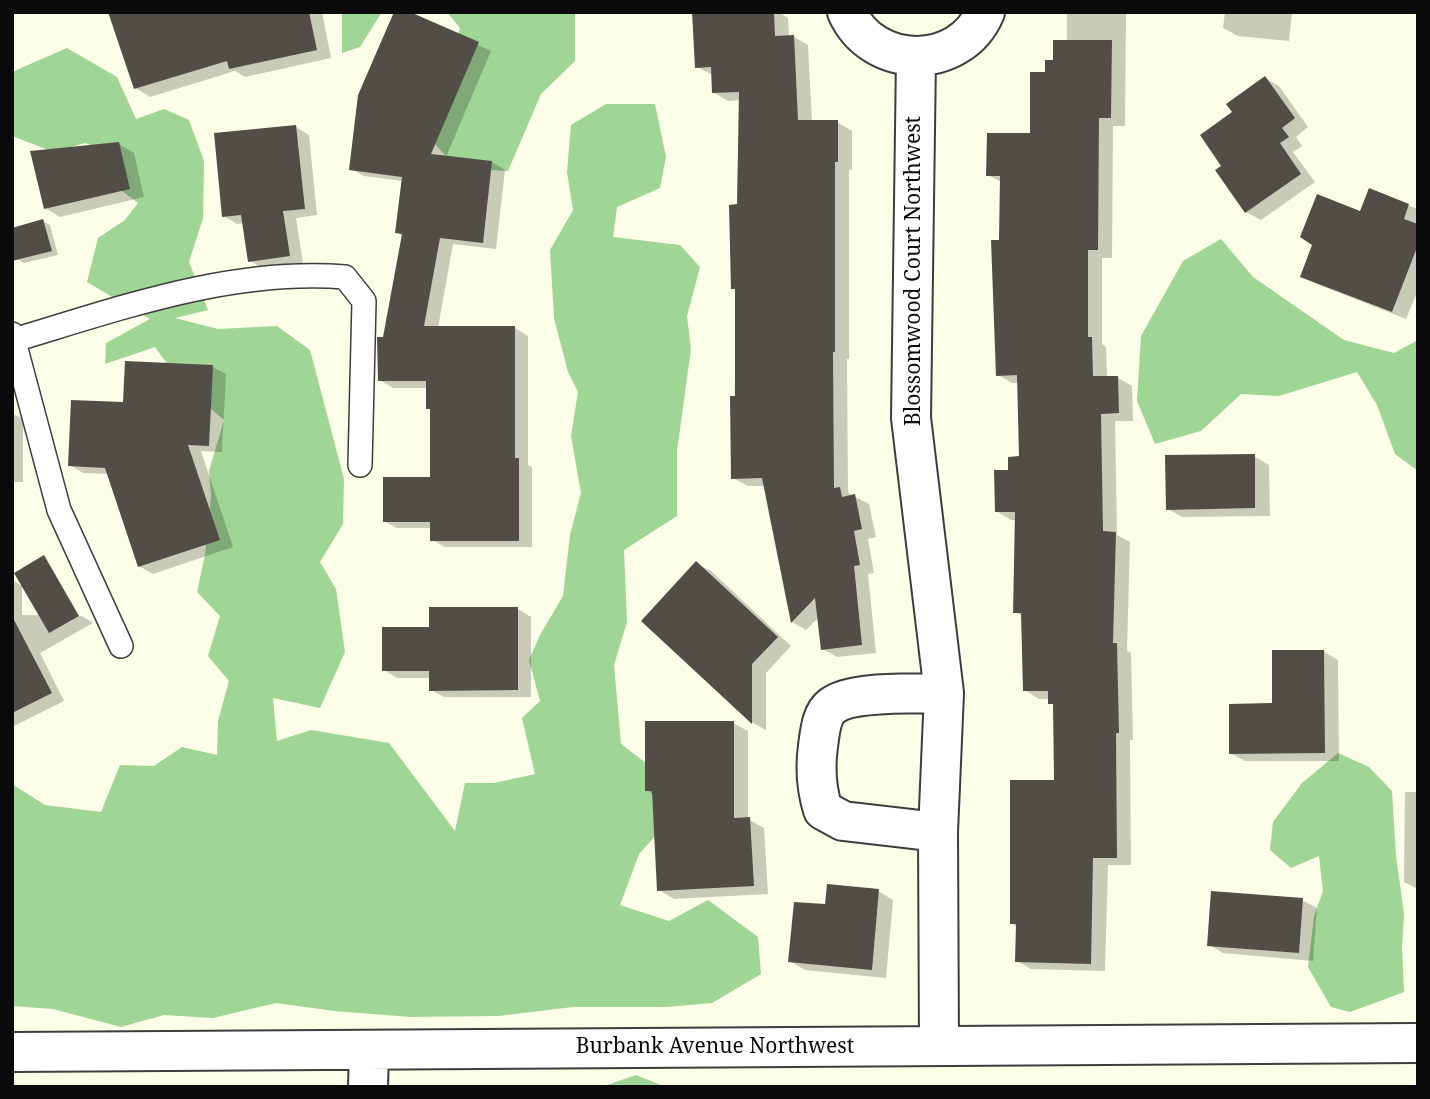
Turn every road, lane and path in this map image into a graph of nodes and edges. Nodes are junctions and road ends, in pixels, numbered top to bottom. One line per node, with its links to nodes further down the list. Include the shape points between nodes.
1 (847, 12): 3 (street, via 869,42 891,54)
2 (985, 12): 3 (street, via 963,42 940,54)
3 (916, 58): 7 (street, Blossomwood Court Northwest, via 911,418)
4 (13, 337): 5 (lane, via 197,289 275,277 345,277 364,301); 6 (lane, via 59,510)
5 (360, 464)
6 (121, 646)
7 (944, 693): 8 (street, Blossomwood Court Northwest); 8 (street, via 848,697 830,707 821,726 817,755 816,790 823,810 843,821)
8 (938, 832): 10 (street, Blossomwood Court Northwest)
9 (1418, 1043): 10 (street, Burbank Avenue Northwest)
10 (939, 1046): 12 (street, Burbank Avenue Northwest)
11 (12, 1052): 12 (street, Burbank Avenue Northwest)
12 (369, 1068)

